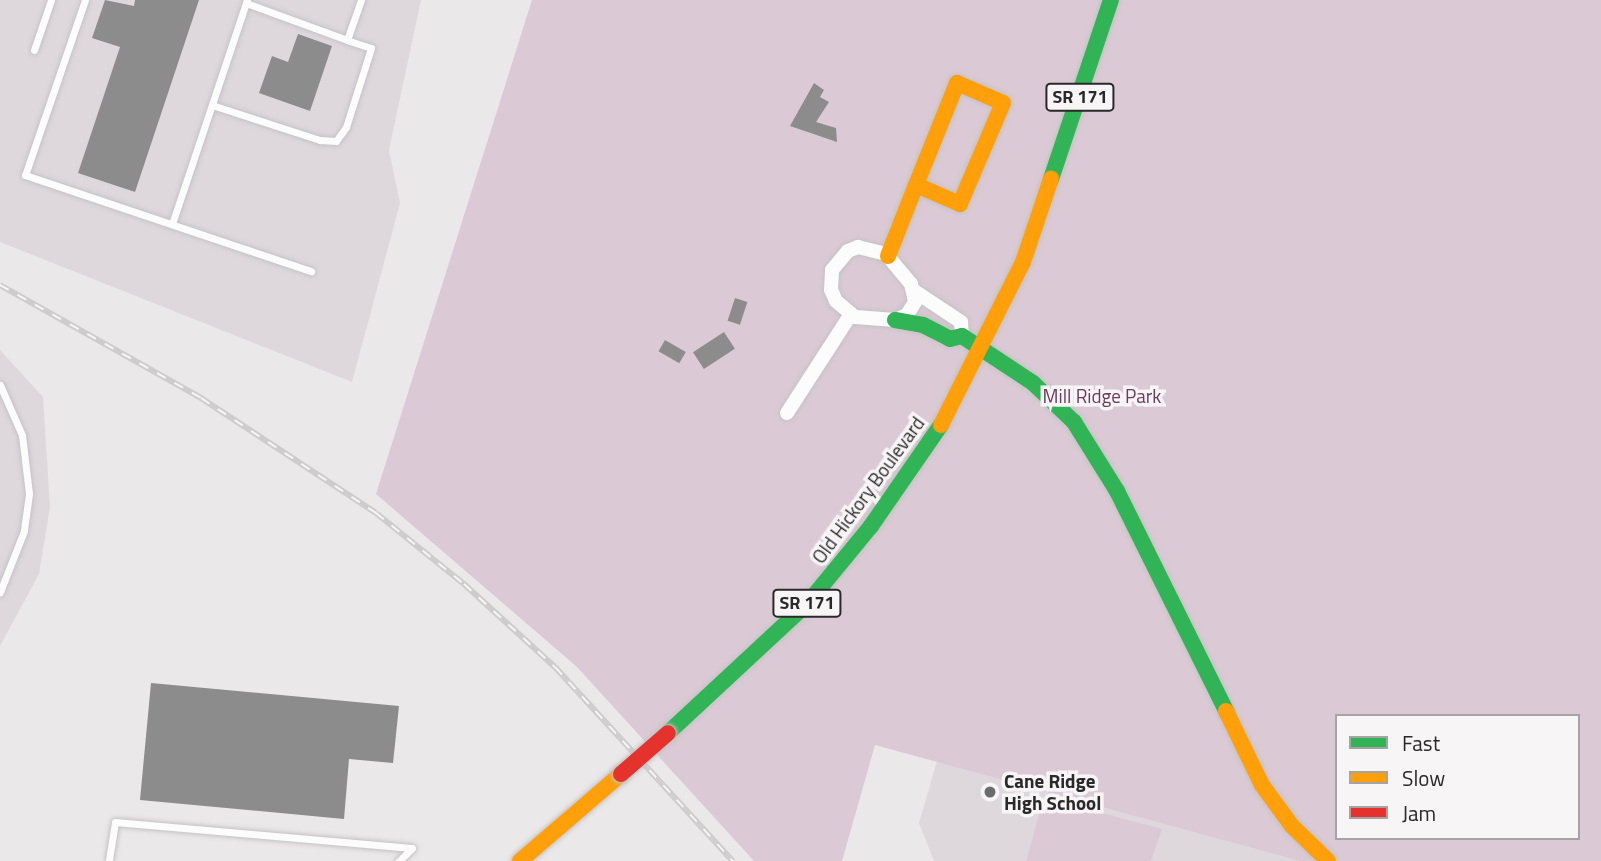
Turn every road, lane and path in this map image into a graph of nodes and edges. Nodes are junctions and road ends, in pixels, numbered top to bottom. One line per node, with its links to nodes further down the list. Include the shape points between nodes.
1 (51, 0): 7 (lane)
2 (85, 0): 10 (lane, via 25,175)
3 (361, 0): 6 (lane)
4 (1111, 0): 17 (street, Old Hickory Boulevard / SR 171, via 1035,230)
5 (246, 2): 6 (lane); 8 (lane)
6 (347, 40): 8 (lane, via 371,48 346,127 336,141 320,140)
7 (34, 50)
8 (212, 105): 10 (lane)
9 (916, 185): 9 (street, via 957,83 1003,103 960,204); 11 (street)
10 (172, 224): 12 (lane)
11 (888, 256): 13 (street); 14 (street, via 878,249 858,247 834,265 832,295)
12 (311, 271)
13 (914, 290): 15 (street, via 912,310); 16 (street, via 961,322)
14 (851, 314): 15 (street); 19 (street)
15 (895, 320): 16 (street, via 923,325 950,339)
16 (962, 336): 17 (street)
17 (984, 349): 23 (street, Old Hickory Boulevard / SR 171, bridge, via 933,439 844,561 766,646); 24 (street, via 1049,396 1087,440 1121,499 1262,785 1292,826)
18 (0, 385): 20 (lane, via 22,435 29,495 24,531)
19 (787, 413)
20 (0, 592)
21 (109, 861): 22 (lane, via 115,822 412,848)
22 (399, 861)
23 (520, 861)
24 (1328, 861)

